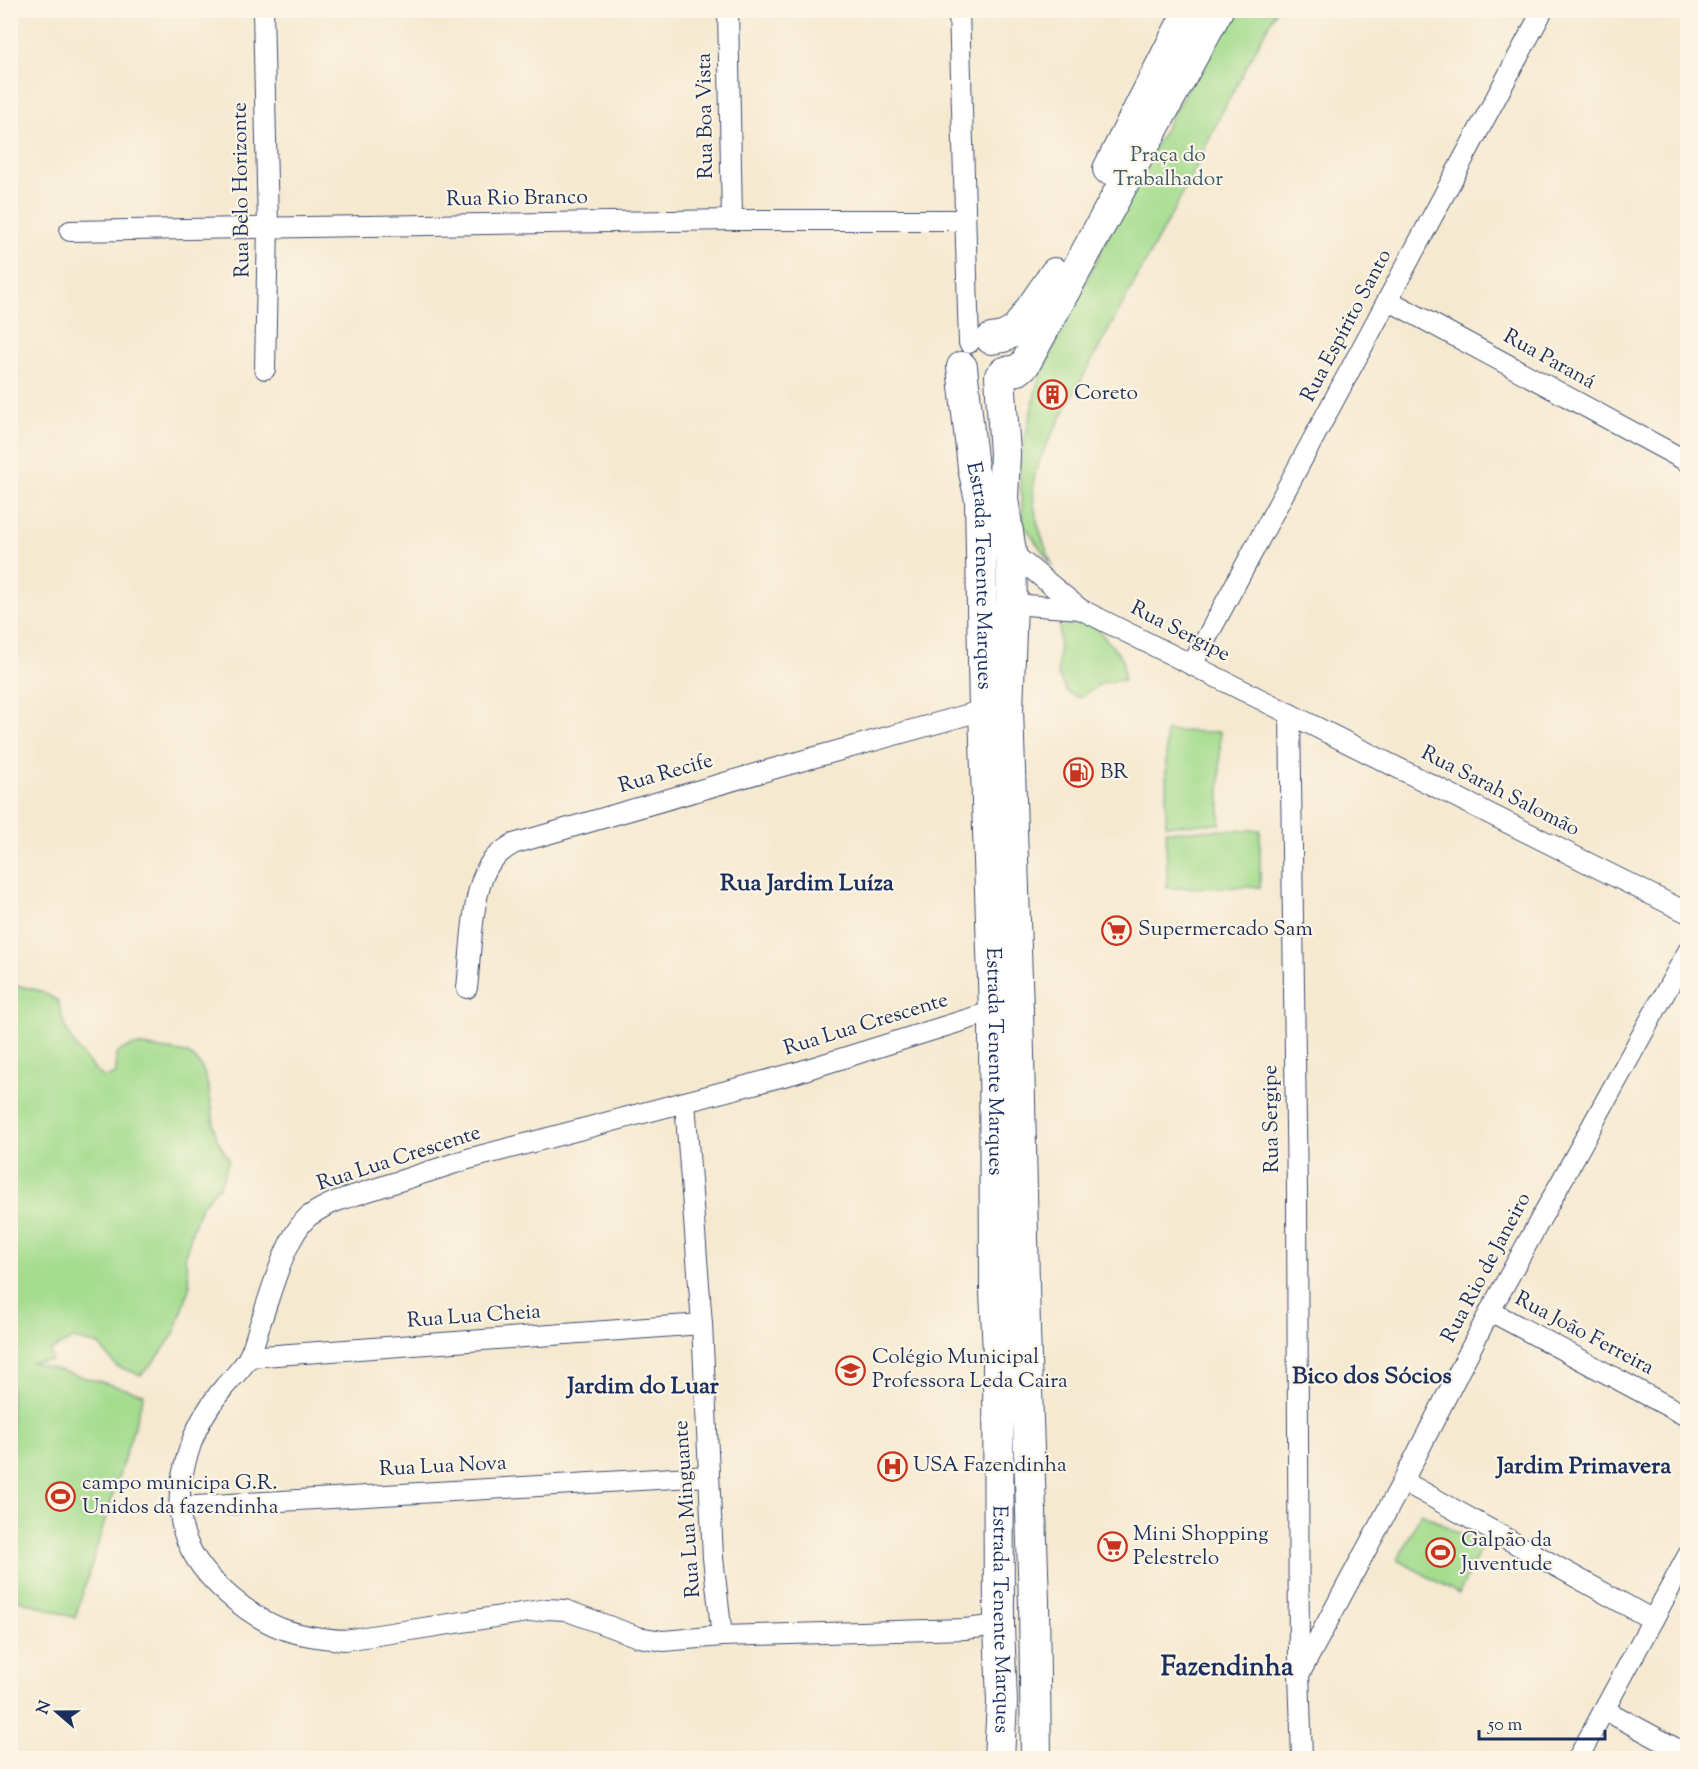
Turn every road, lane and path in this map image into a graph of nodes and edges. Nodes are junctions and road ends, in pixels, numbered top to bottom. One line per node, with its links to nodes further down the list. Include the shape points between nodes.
1 (263, 10): 9 (street, Rua Belo Horizonte)
2 (728, 10): 7 (street, Rua Boa Vista)
3 (959, 10): 8 (street)
4 (1189, 10): 12 (main road, via 1059,268 1015,331)
5 (1218, 10): 14 (main road, via 1025,364)
6 (1543, 10): 11 (street, Rua Espírito Santo)
7 (732, 220): 8 (street, Rua Rio Branco); 9 (street, Rua Rio Branco)
8 (964, 220): 12 (street, via 967,289)
9 (268, 226): 10 (street, Rua Rio Branco); 13 (street, Rua Belo Horizonte)
10 (70, 231)
11 (1388, 300): 15 (street, Rua Paraná); 20 (street, Rua Espírito Santo)
12 (977, 347): 14 (main road, Estrada Tenente Marques, via 998,343 1006,356); 14 (main road, via 969,378 988,383); 16 (main road, Estrada Tenente Marques, via 973,468 980,500)
13 (265, 369)
14 (1002, 374): 17 (main road, Estrada Tenente Marques, via 1003,499)
15 (1688, 462)
16 (981, 541): 18 (main road, via 988,555 989,596); 21 (main road, Estrada Tenente Marques)
17 (1011, 552): 18 (main road, Estrada Tenente Marques); 19 (street, Rua Sergipe)
18 (1012, 604): 19 (street, Rua Sergipe); 43 (main road, Estrada Tenente Marques, via 1008,709)
19 (1080, 609): 20 (street, Rua Sergipe)
20 (1192, 665): 22 (street, Rua Sergipe)
21 (984, 710): 25 (street, Rua Recife, via 513,844 490,863 481,880); 26 (main road, Estrada Tenente Marques)
22 (1290, 714): 23 (street, Rua Sarah Salomão); 39 (street, Rua Sergipe)
23 (1688, 913)
24 (1688, 951): 28 (street, Rua Rio de Janeiro)
25 (467, 988)
26 (994, 1011): 27 (street, Rua Lua Crescente, via 795,1073); 37 (main road, Estrada Tenente Marques)
27 (685, 1102): 29 (street, Rua Lua Minguante); 30 (street, Rua Lua Crescente, via 468,1159 323,1207 308,1217 290,1242)
28 (1490, 1311): 31 (street, Rua João Ferreira); 33 (street, Rua Rio de Janeiro)
29 (702, 1324): 30 (street, Rua Lua Cheia); 32 (street, Rua Lua Minguante)
30 (249, 1357): 34 (street, Rua Lua Crescente, via 202,1419 183,1472)
31 (1688, 1417)
32 (708, 1476): 34 (street, Rua Lua Nova); 38 (street, Rua Lua Minguante)
33 (1403, 1481): 36 (street); 39 (street, Rua Rio de Janeiro)
34 (180, 1507): 38 (street, Rua Lua Crescente, via 182,1529 197,1564 256,1617 296,1634 345,1640 548,1609 565,1610 638,1637 663,1641)
35 (1688, 1555): 36 (street)
36 (1653, 1620): 40 (street)
37 (999, 1625): 38 (street); 42 (main road, Estrada Tenente Marques)
38 (722, 1636)
39 (1299, 1674): 44 (street, Rua Sergipe)
40 (1605, 1710): 41 (street); 45 (street)
41 (1688, 1755)
42 (999, 1758)
43 (1036, 1758)
44 (1302, 1758)
45 (1578, 1758)

